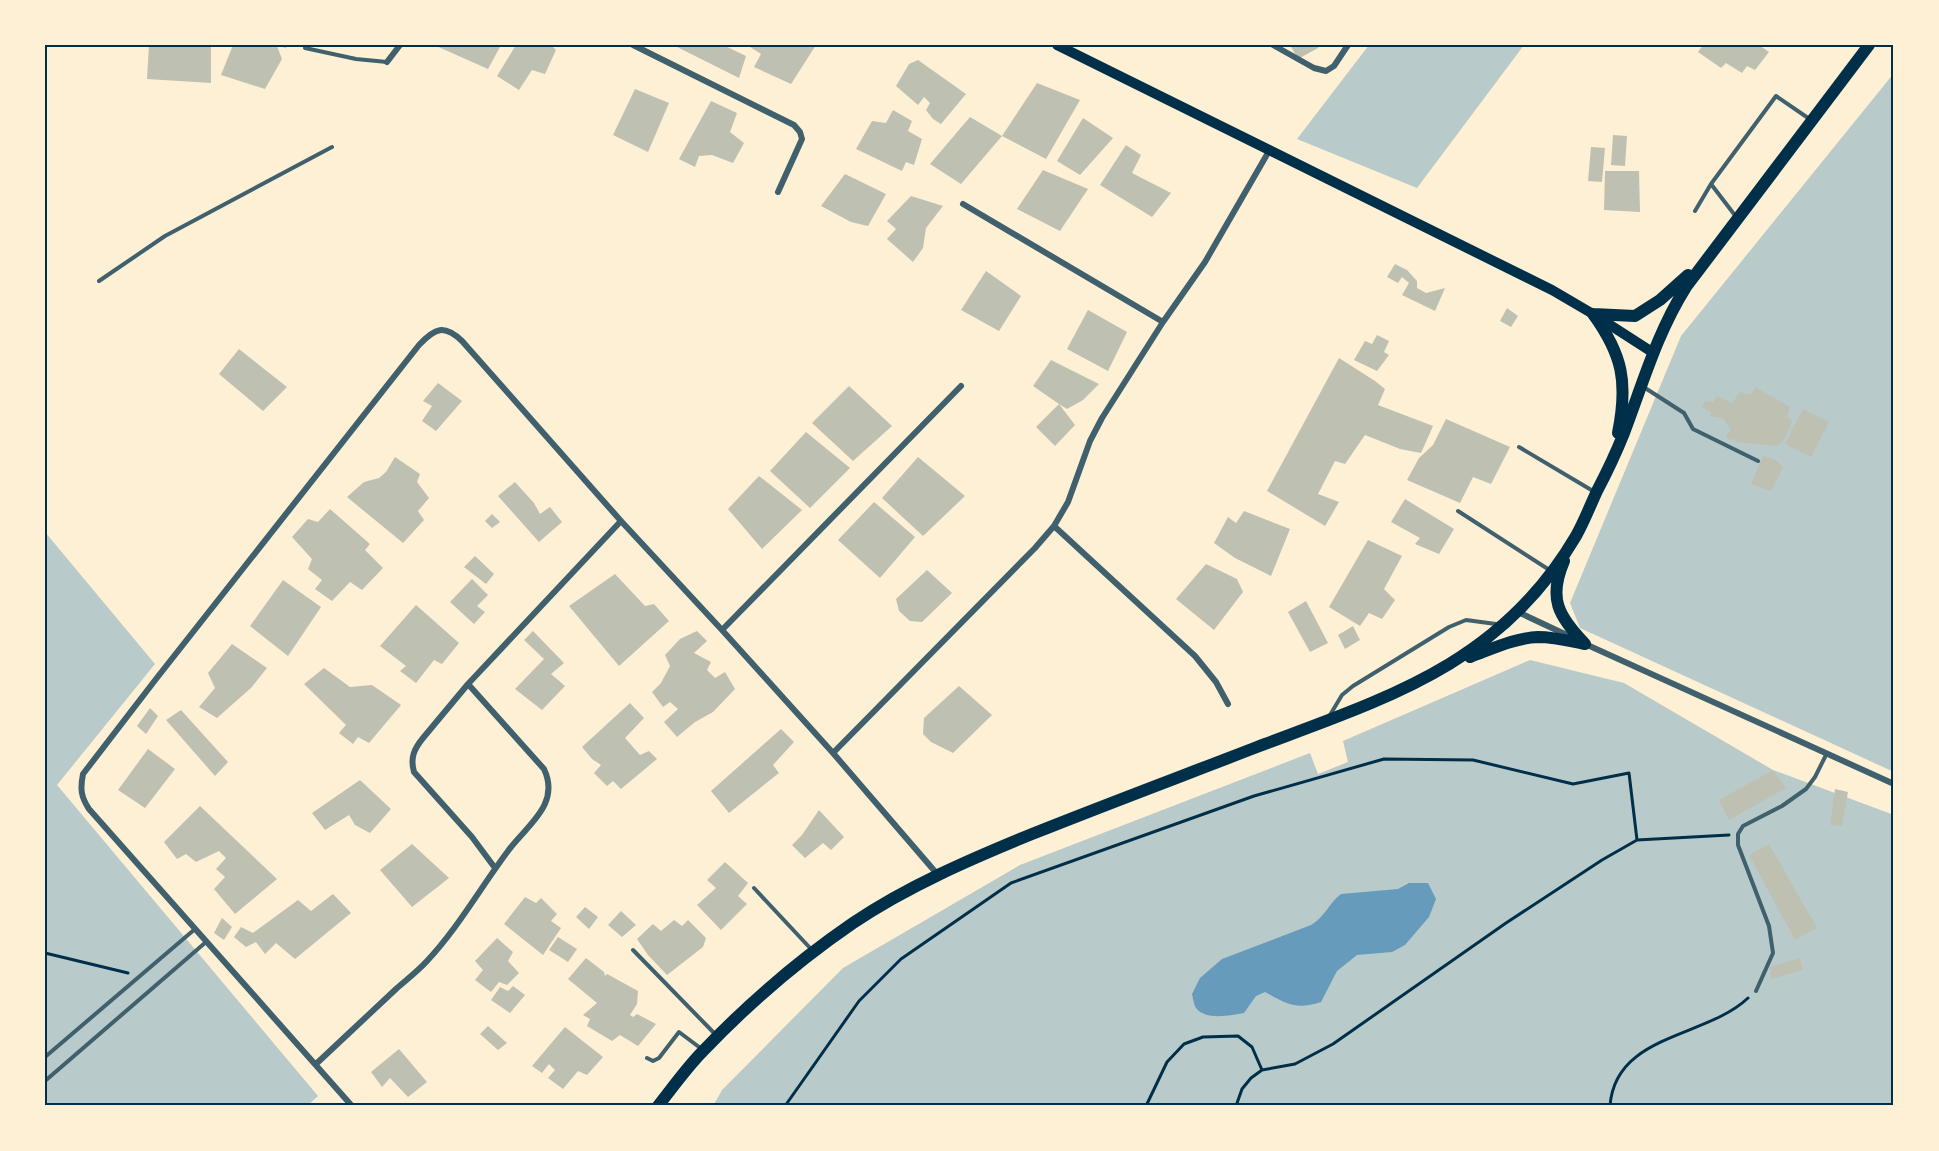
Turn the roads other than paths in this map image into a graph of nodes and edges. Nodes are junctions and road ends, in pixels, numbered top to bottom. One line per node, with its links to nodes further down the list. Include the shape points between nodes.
1 (400, 45): 8 (street)
2 (633, 45): 13 (street, via 794,125 802,139)
3 (1056, 45): 11 (main road)
4 (1273, 45): 5 (street, via 1326,71)
5 (1348, 45)
6 (1869, 45): 9 (main road)
7 (305, 48): 8 (lane)
8 (387, 62)
9 (1812, 120): 12 (lane, via 1776,96); 16 (main road)
10 (332, 147): 18 (lane, via 165,236)
11 (1269, 151): 19 (main road, via 1495,261); 20 (street, via 1210,254)
12 (1711, 184): 15 (lane); 16 (lane)
13 (778, 192)
14 (963, 204): 20 (street)
15 (1695, 211)
16 (1737, 218): 17 (main road)
17 (1713, 251): 19 (main road, via 1649,309 1635,316); 21 (main road, via 1673,307)
18 (99, 281)
19 (1593, 314): 21 (main road); 26 (main road, via 1613,346 1623,381)
20 (1163, 322): 30 (street, via 1102,418 1068,502)
21 (1652, 352): 22 (main road)
22 (1641, 385): 25 (lane, via 1684,413 1693,429); 26 (main road)
23 (961, 386): 35 (street)
24 (1519, 447): 27 (lane)
25 (1758, 461)
26 (1611, 464): 27 (main road)
27 (1597, 493): 31 (main road)
28 (1458, 511): 32 (lane)
29 (621, 521): 35 (street); 38 (street); 47 (street, via 462,341 446,330 428,336 83,774 82,798)
30 (1054, 526): 39 (street, via 1195,656); 41 (street)
31 (1576, 536): 32 (main road); 36 (main road, via 1559,573 1556,602 1569,627)
32 (1552, 571): 33 (main road)
33 (1518, 612): 34 (main road); 36 (street)
34 (1504, 625): 37 (main road); 40 (lane, via 1466,620 1449,627 1353,686 1342,695)
35 (722, 630): 41 (street)
36 (1585, 644): 37 (main road, via 1536,637); 42 (street)
37 (1444, 668): 40 (main road)
38 (468, 684): 44 (street, via 547,776 545,806); 44 (street, via 416,747 412,764 421,781)
39 (1228, 705)
40 (1326, 721): 45 (main road, via 1032,834)
41 (833, 753): 45 (street)
42 (1826, 755): 43 (street); 51 (lane, via 1806,789 1743,826 1738,834 1738,845 1769,926 1773,953)
43 (1894, 784)
44 (495, 868): 56 (street, via 425,963)
45 (939, 876): 50 (main road, via 862,918)
46 (754, 888): 50 (lane)
47 (195, 929): 48 (street); 54 (lane)
48 (206, 942): 56 (street); 57 (lane)
49 (633, 950): 52 (lane)
50 (814, 952): 52 (main road)
51 (1756, 991)
52 (718, 1037): 53 (main road)
53 (703, 1050): 55 (lane, via 679,1032 659,1058); 59 (main road)
54 (45, 1057)
55 (647, 1058)
56 (316, 1064): 58 (street)
57 (45, 1081)
58 (352, 1106)
59 (658, 1106)

